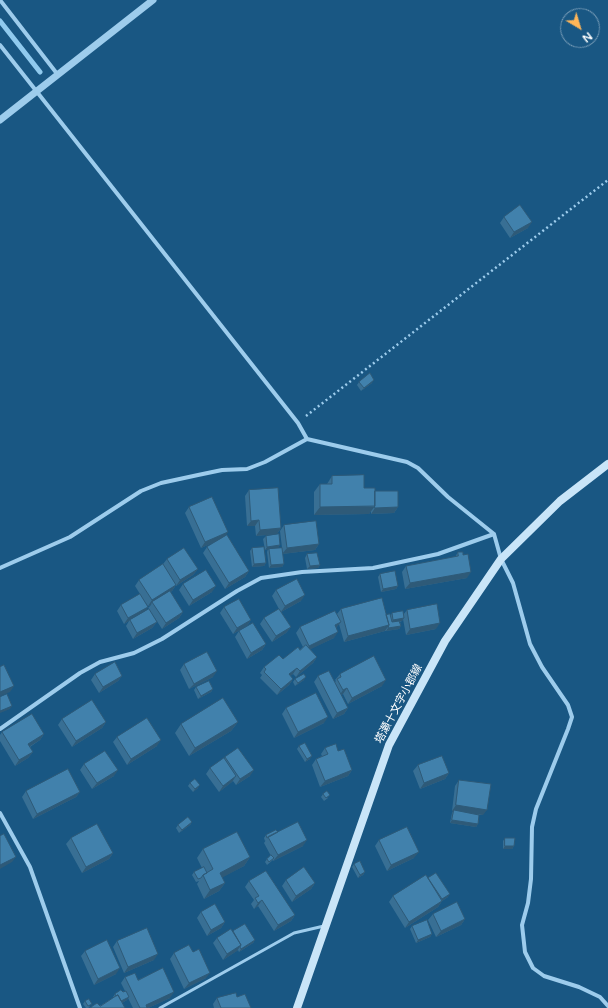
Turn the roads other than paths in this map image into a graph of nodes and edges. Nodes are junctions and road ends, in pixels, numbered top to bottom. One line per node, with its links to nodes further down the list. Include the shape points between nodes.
1 (0, 0): 4 (street)
2 (153, 0): 4 (street)
3 (0, 45): 5 (street)
4 (58, 75): 5 (street)
5 (36, 91): 6 (street); 7 (street, via 298,423)
6 (0, 120)
7 (307, 439): 9 (street, via 407,462 418,468 448,497); 11 (street, via 247,469 222,470 161,483 141,491 70,537)
8 (608, 464): 10 (main road, 塔瀬十文字小郡線, via 560,501)
9 (494, 534): 10 (street); 12 (street, via 438,554 373,568 302,572 261,578 162,639 134,653 100,662 80,673)
10 (501, 558): 14 (main road, 塔瀬十文字小郡線, via 445,641 389,745); 15 (street, via 513,583 530,644 568,705 572,717 536,809 532,827 531,879 522,925 525,952 533,968 544,976 579,987 600,997)
11 (0, 568)
12 (0, 729)
13 (0, 813): 16 (street, via 30,867)
14 (326, 925): 17 (lane, via 294,933); 18 (main road, 塔瀬十文字小郡線)
15 (608, 1006)
16 (80, 1008)
17 (160, 1008)
18 (297, 1008)

